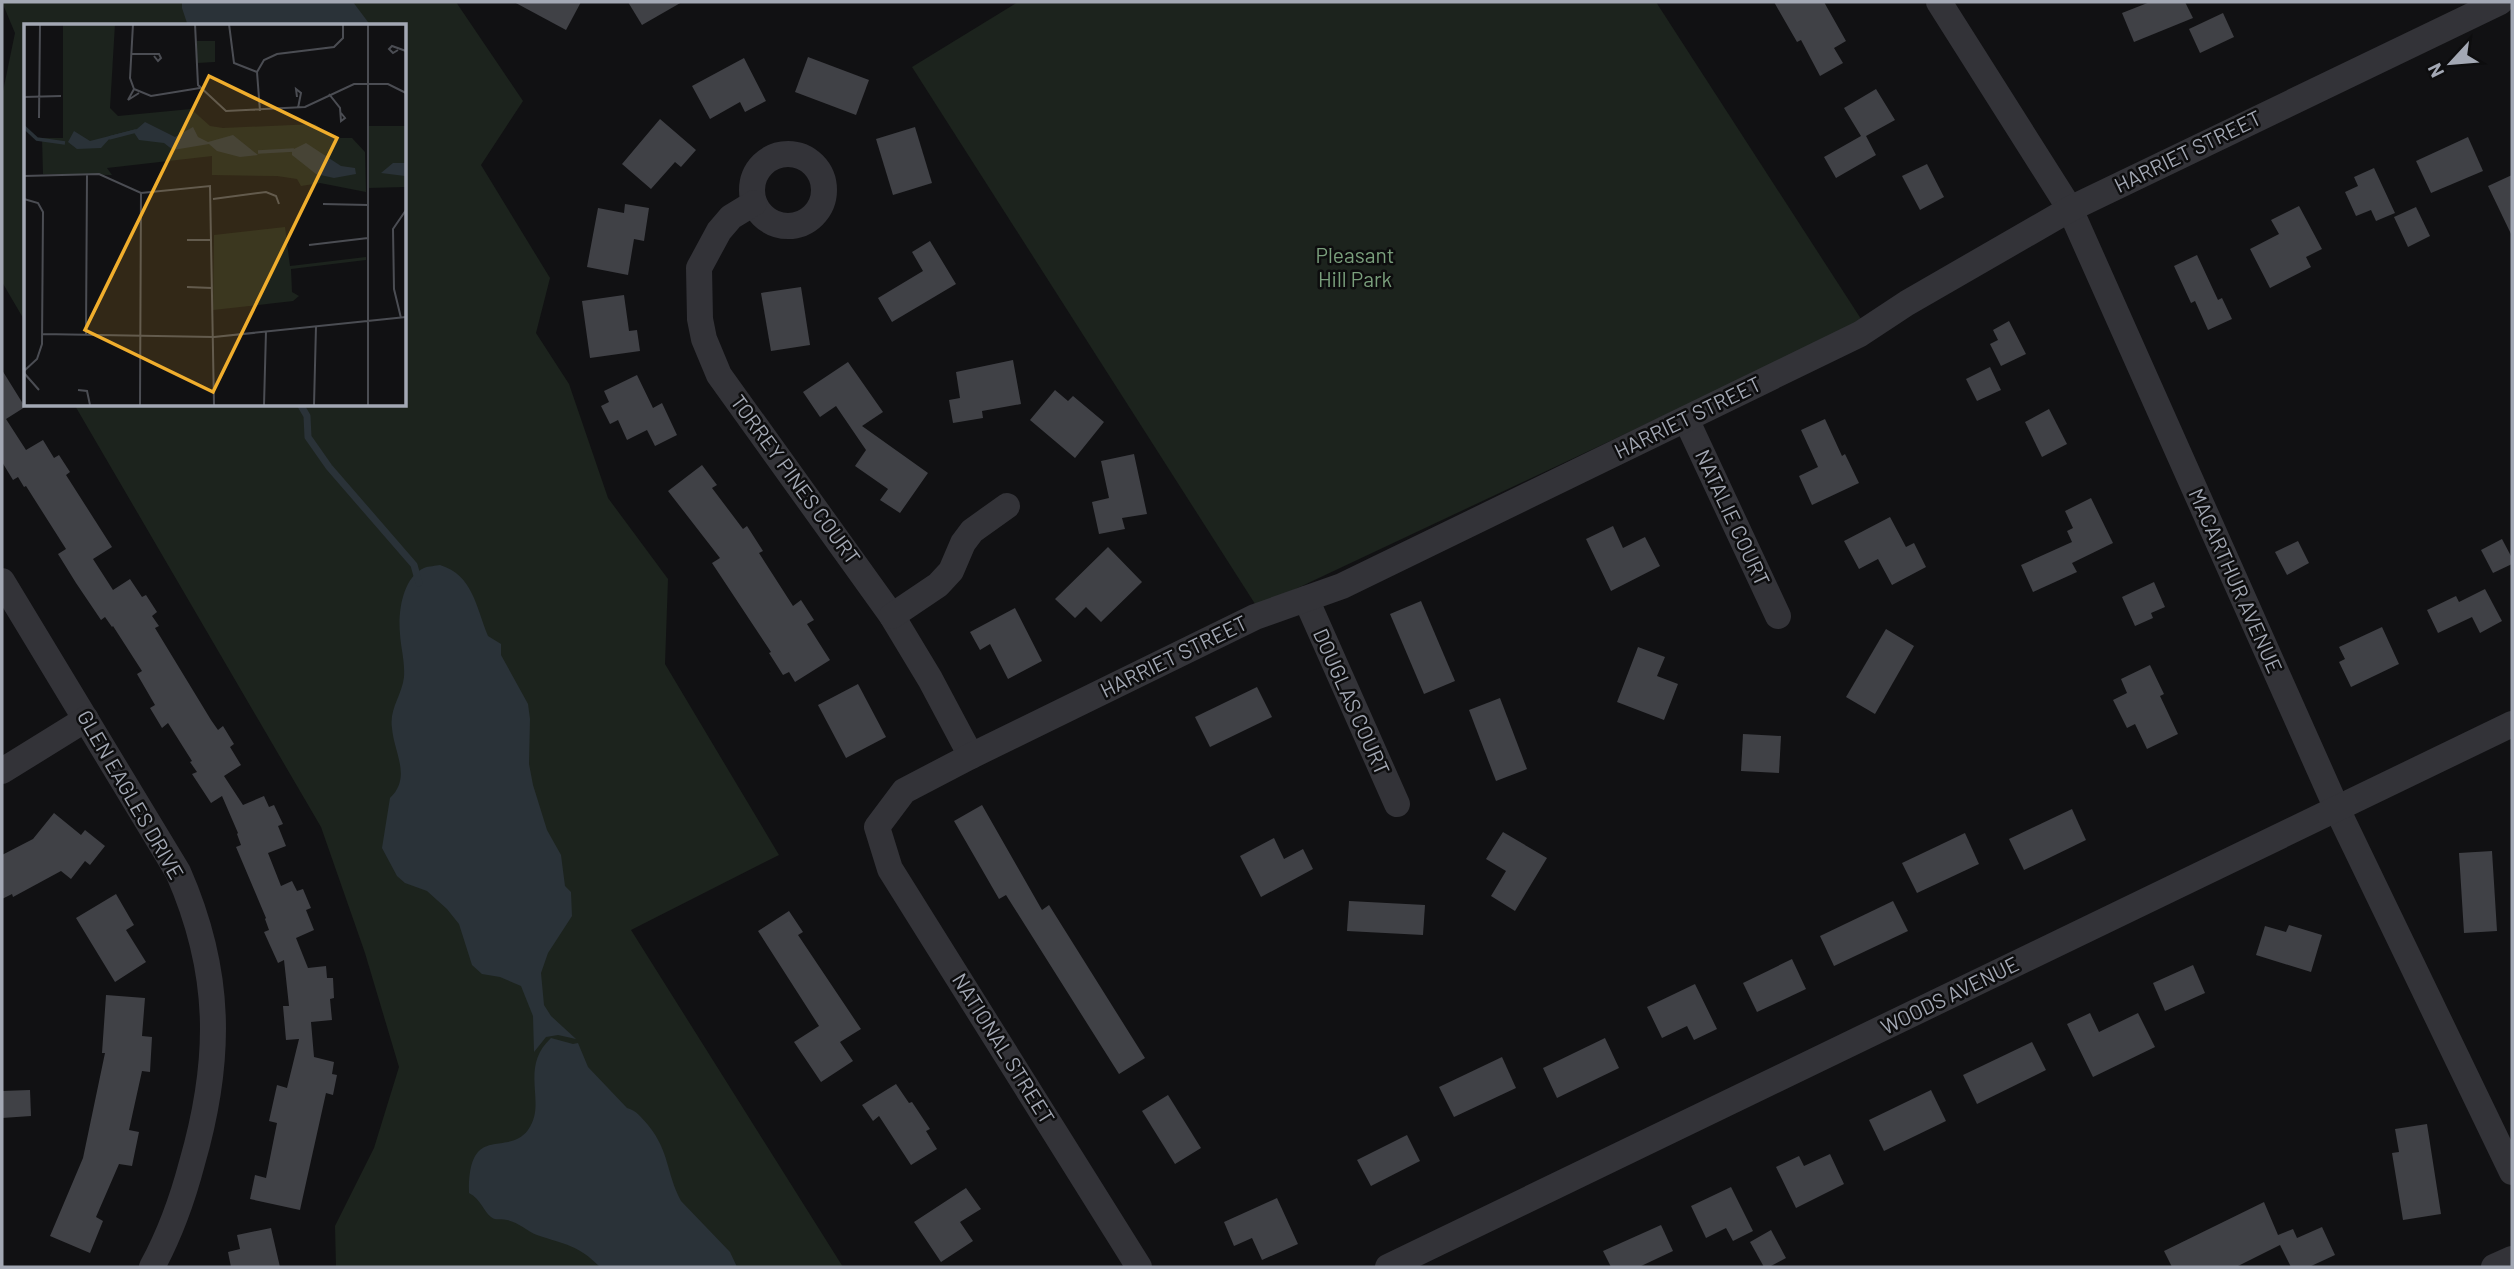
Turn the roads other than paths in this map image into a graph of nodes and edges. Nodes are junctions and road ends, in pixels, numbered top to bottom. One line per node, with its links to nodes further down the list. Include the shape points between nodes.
1 (1938, 2): 4 (street, MACARTHUR AVENUE)
2 (2500, 2): 4 (street, HARRIET STREET)
3 (754, 203): 9 (street, TORREY PINES COURT, via 719,231 699,268 704,339 719,375)
4 (2070, 209): 5 (street, HARRIET STREET, via 1860,334); 16 (street, MACARTHUR AVENUE)
5 (1686, 419): 8 (street, HARRIET STREET, via 1342,586); 10 (street, NATALIE COURT)
6 (1007, 506): 9 (street, via 972,531 951,571 938,585)
7 (2, 580): 11 (street, GLEN EAGLES DRIVE)
8 (1306, 599): 13 (street, HARRIET STREET, via 1255,617); 15 (street, DOUGLAS COURT)
9 (892, 616): 13 (street, TORREY PINES COURT)
10 (1778, 617)
11 (86, 719): 14 (street); 20 (street, GLEN EAGLES DRIVE, via 178,872 198,922 212,992 214,1051 200,1136 170,1235)
12 (2512, 724): 16 (street, WOODS AVENUE)
13 (971, 756): 17 (street, HARRIET STREET, via 904,791)
14 (2, 771)
15 (1397, 804)
16 (2337, 808): 18 (street, MACARTHUR AVENUE); 22 (street, WOODS AVENUE)
17 (877, 827): 21 (street, NATIONAL STREET, via 890,869)
18 (2512, 1172)
19 (2512, 1259): 23 (street)
20 (152, 1267)
21 (1139, 1267)
22 (1388, 1267)
23 (2494, 1267)

